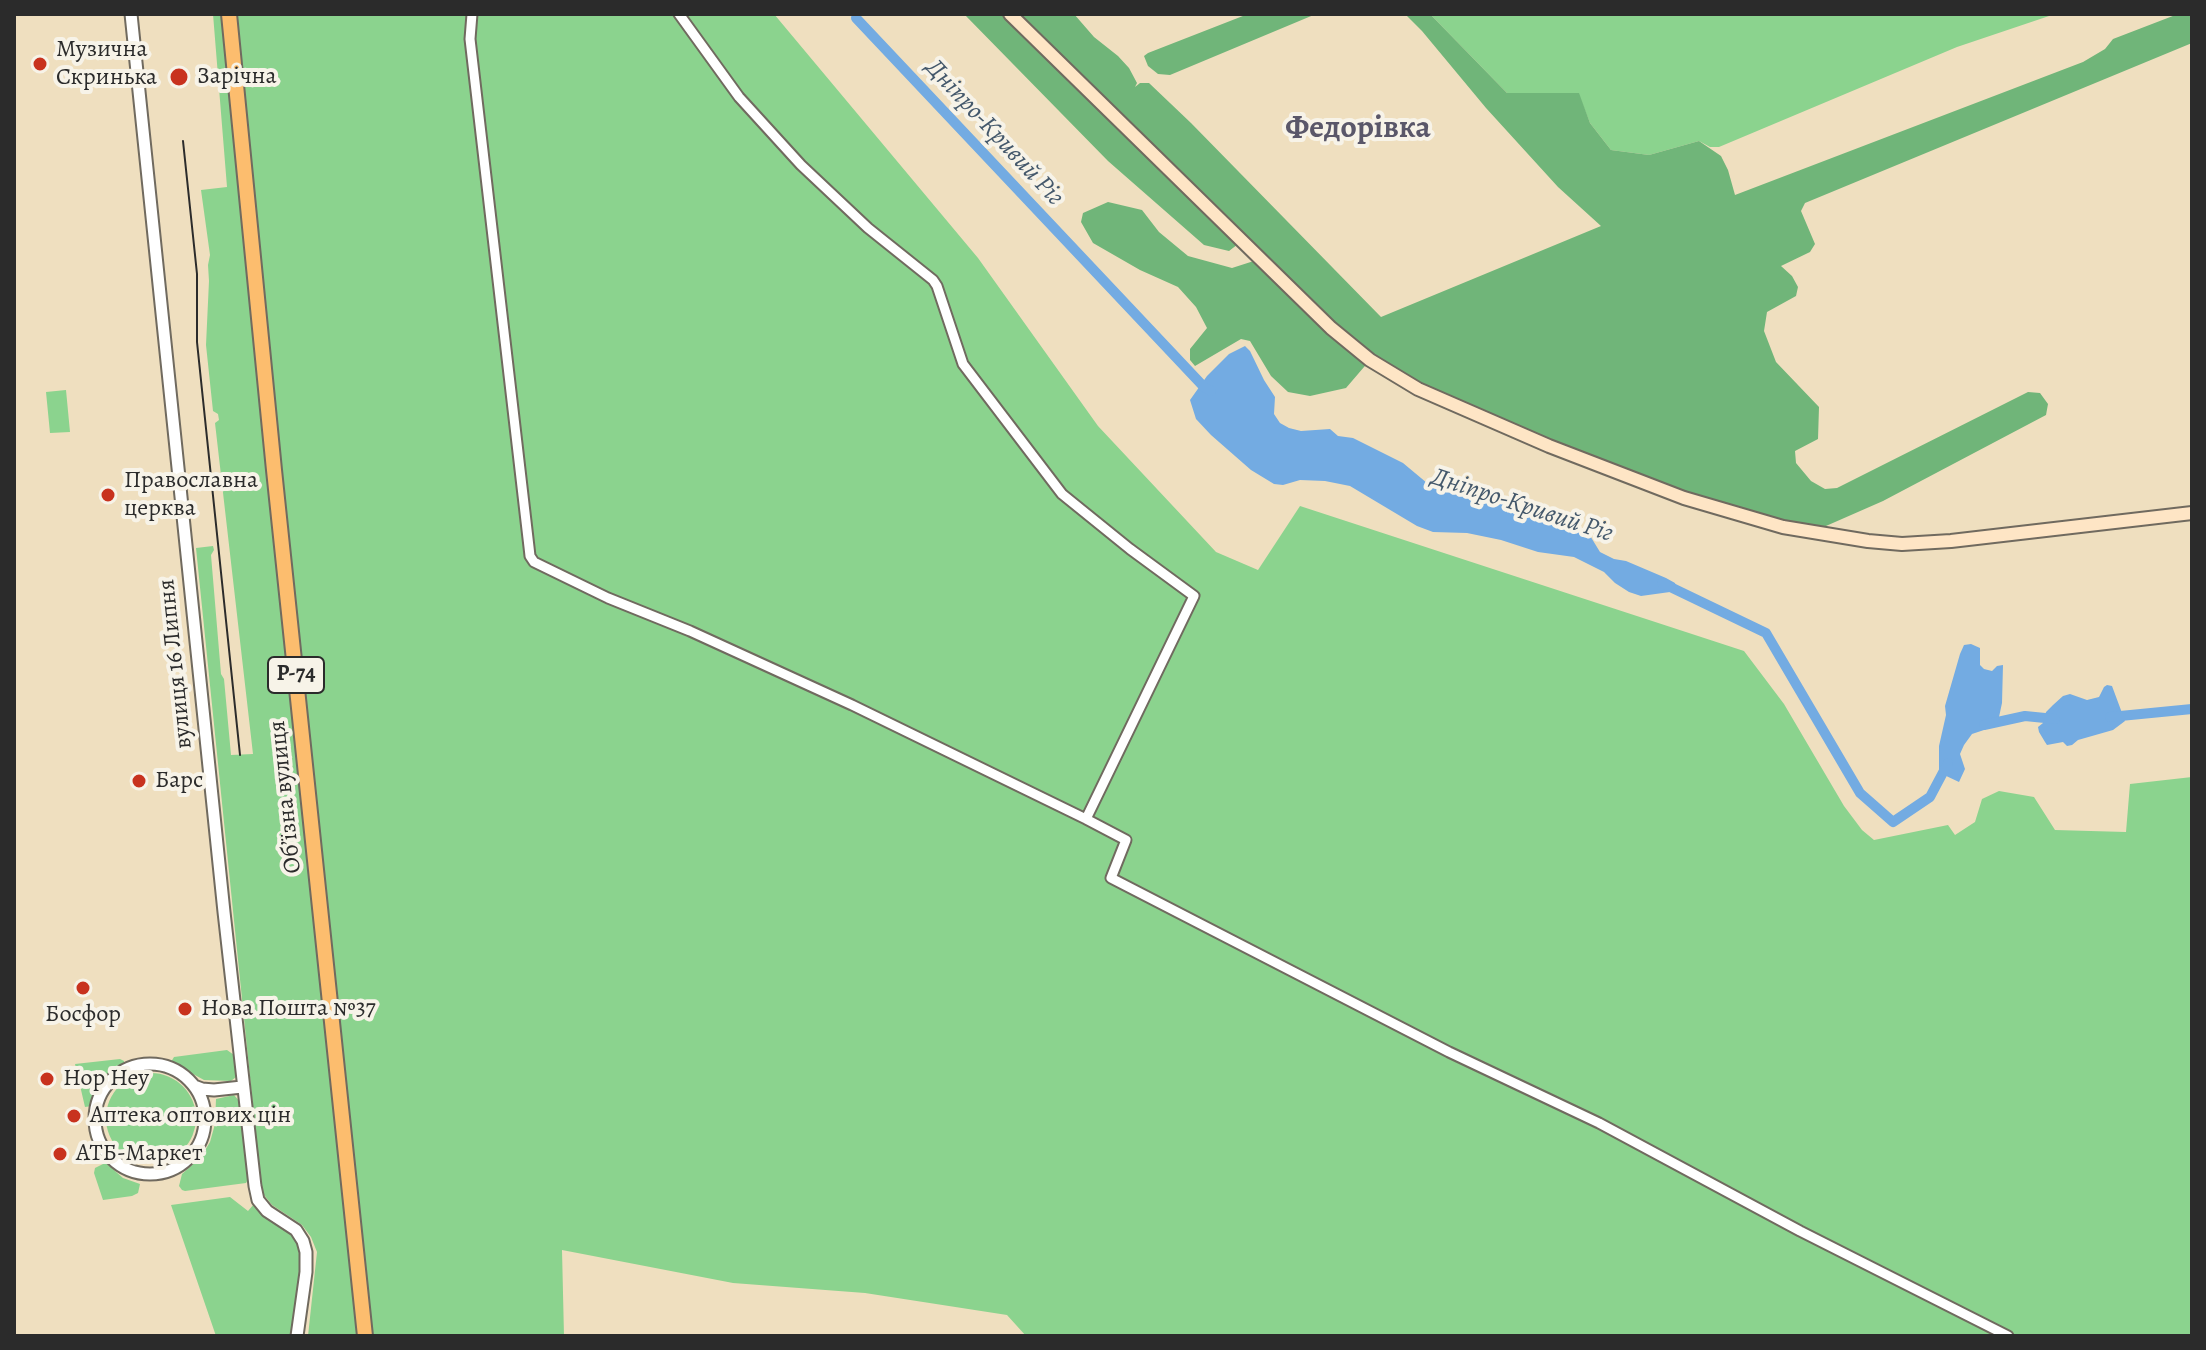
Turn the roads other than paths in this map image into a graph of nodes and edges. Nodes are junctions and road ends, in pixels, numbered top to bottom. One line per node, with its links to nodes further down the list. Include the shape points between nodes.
1 (131, 14): 9 (street, вулиця 16 Липня)
2 (229, 14): 13 (main road, Обʼїзна вулиця / Р-74)
3 (472, 14): 7 (street, via 470,39 534,562 799,680)
4 (679, 14): 7 (street, via 739,97 801,165 933,280 963,364 1062,494 1194,596)
5 (1010, 14): 6 (main road, via 1370,360 1418,389 1549,446 1684,498 1783,527 1868,541 1951,541)
6 (2192, 513)
7 (1086, 819): 14 (street, via 1126,840 1111,878)
8 (194, 1086): 10 (street); 11 (street); 11 (street, via 160,1065 120,1073 97,1105 100,1143 127,1169 164,1172 195,1152 204,1131)
9 (242, 1087): 10 (street); 12 (street, вулиця 16 Липня, via 258,1200 296,1230 306,1252)
10 (222, 1089): 11 (street)
11 (204, 1108)
12 (297, 1336)
13 (365, 1336)
14 (2008, 1336)

